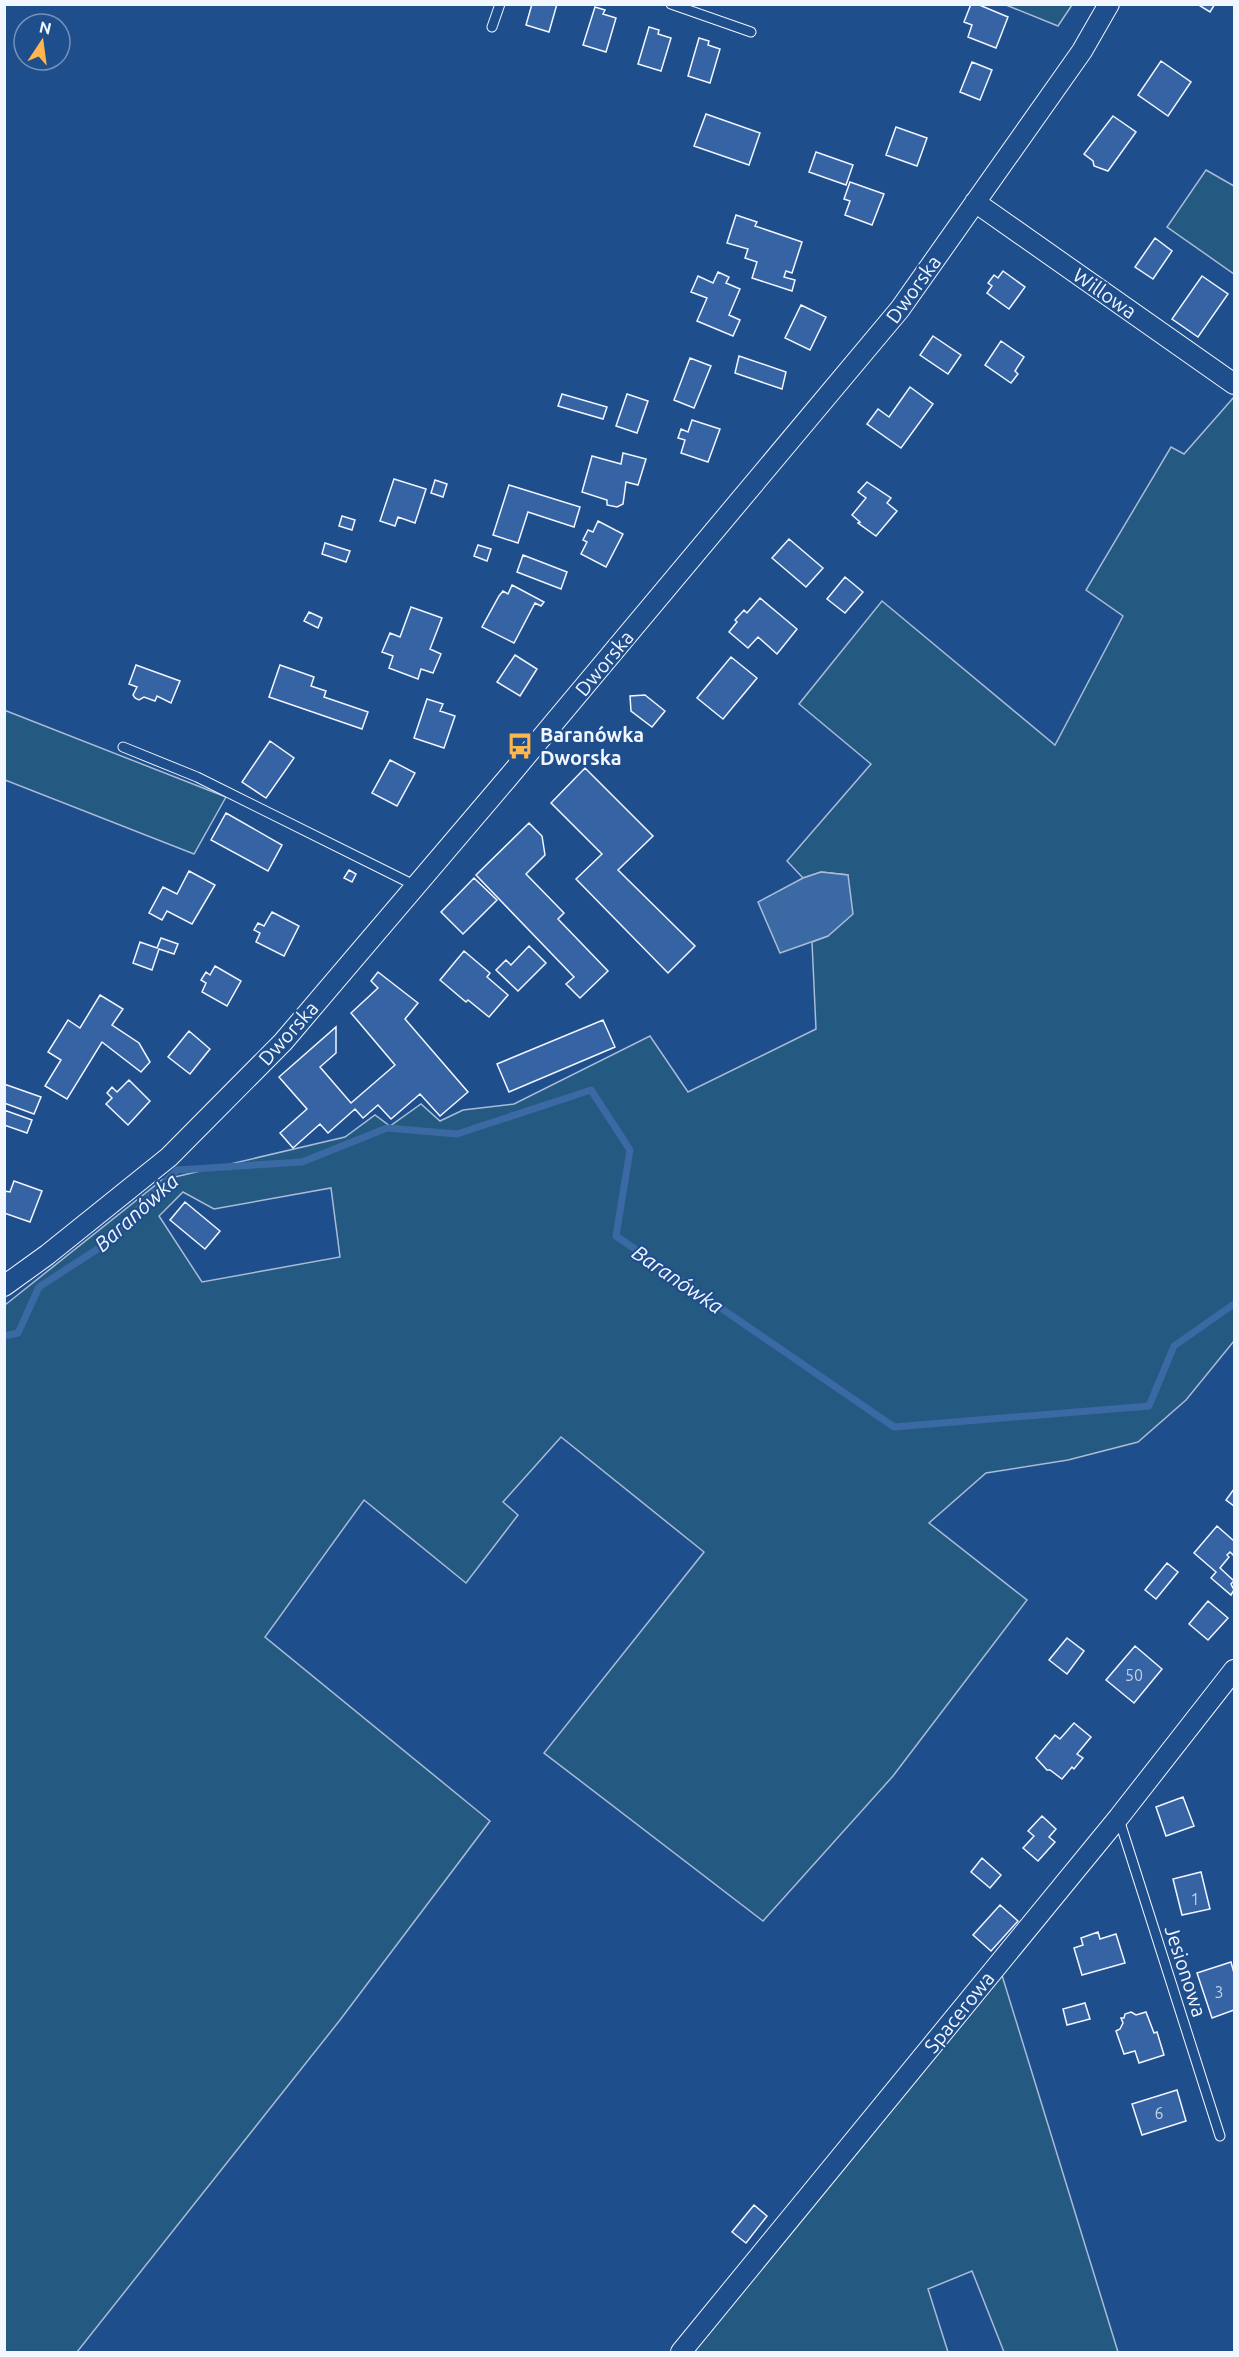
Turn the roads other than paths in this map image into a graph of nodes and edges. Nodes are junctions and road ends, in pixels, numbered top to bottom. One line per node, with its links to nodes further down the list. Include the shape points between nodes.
1 (500, 4): 4 (lane)
2 (671, 4): 5 (lane)
3 (1109, 4): 6 (street, Dworska, via 1082,51)
4 (492, 27)
5 (751, 32)
6 (975, 202): 7 (street, Willowa); 9 (street, Dworska, via 900,309)
7 (1234, 384)
8 (123, 747): 9 (lane, via 197,777)
9 (416, 886): 10 (street, Dworska, via 283,1042 169,1157)
10 (4, 1286)
11 (1234, 1670): 12 (street, Spacerowa)
12 (1119, 1817): 13 (lane, Jesionowa); 14 (street, Spacerowa)
13 (1220, 2136)
14 (681, 2352)

